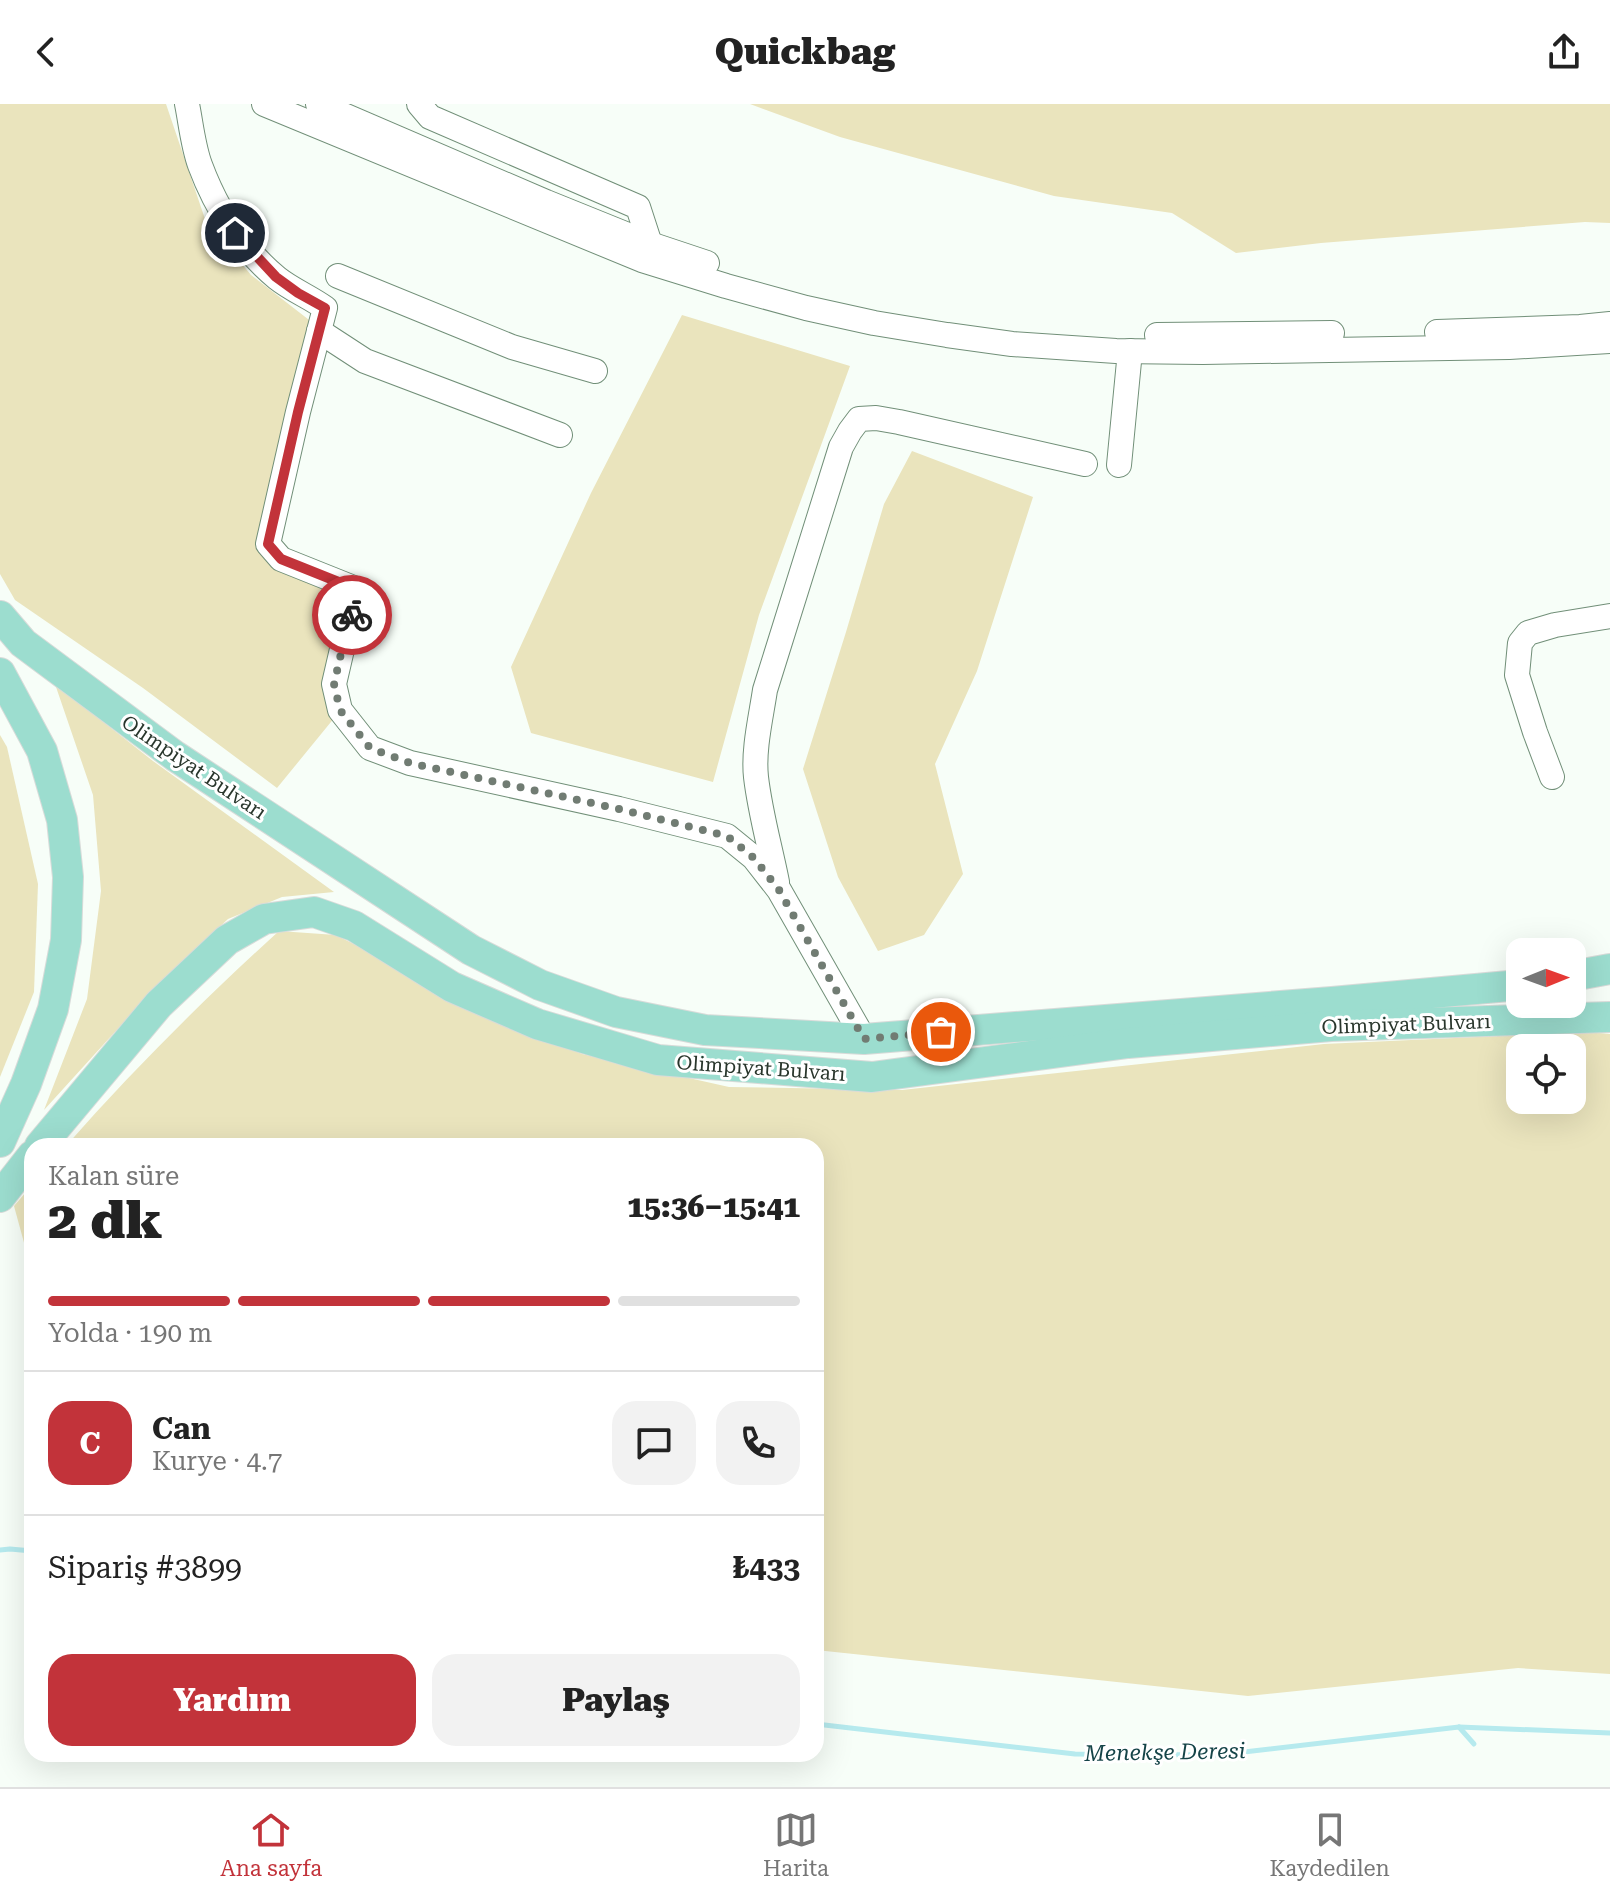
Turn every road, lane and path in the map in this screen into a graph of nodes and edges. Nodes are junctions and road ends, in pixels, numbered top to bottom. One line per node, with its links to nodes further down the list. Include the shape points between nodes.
1 (187, 104): 8 (street, via 199,163 221,210 276,277 325,308)
2 (264, 104): 10 (street, via 642,260 726,286 819,311 947,335)
3 (318, 104): 5 (street)
4 (419, 104): 5 (street, via 430,117 638,207)
5 (650, 244): 7 (street, via 779,285 874,306 1038,329 1188,335)
6 (338, 276): 11 (street, via 512,347)
7 (1610, 324)
8 (319, 331): 12 (street, via 365,361); 19 (street, via 268,544 281,559 361,591 334,684 340,710 370,748 410,763 727,836 754,858)
9 (1610, 341): 10 (street)
10 (1130, 351): 14 (street)
11 (595, 371)
12 (560, 435)
13 (1085, 464): 19 (street, via 876,418 859,419 850,431 763,702 756,774)
14 (1119, 465)
15 (0, 616): 26 (main road, Olimpiyat Bulvarı, via 23,643 175,756 471,950 540,985 616,1012 705,1030)
16 (1610, 616): 18 (street, via 1528,633 1520,643 1517,675)
17 (0, 673): 28 (main road, via 42,751 62,820 68,877 66,940 53,1009)
18 (1552, 777)
19 (779, 890): 26 (street)
20 (1610, 969): 21 (main road)
21 (1586, 973)
22 (1506, 986): 26 (main road, Olimpiyat Bulvarı)
23 (1586, 986): 24 (main road)
24 (1610, 986)
25 (1610, 1017): 27 (main road, Olimpiyat Bulvarı, via 1331,1026 1128,1043 872,1077 658,1060 523,1018 452,987 354,926 314,912 264,919 227,940 159,1004)
26 (864, 1039)
27 (47, 1138)
28 (0, 1142)
29 (24, 1166): 30 (main road)
30 (0, 1197)

